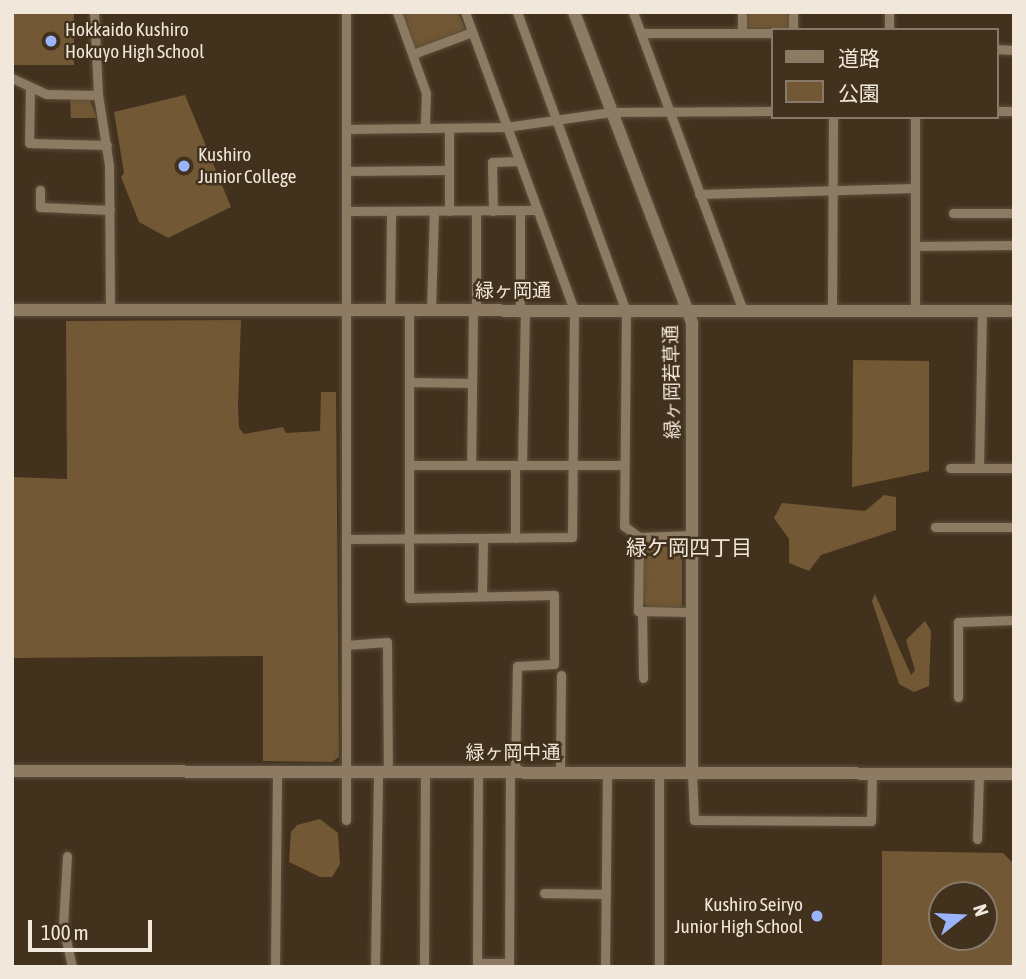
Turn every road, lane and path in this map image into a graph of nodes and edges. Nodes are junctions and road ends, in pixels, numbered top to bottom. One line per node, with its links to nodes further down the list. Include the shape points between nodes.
1 (94, 12): 16 (street)
2 (346, 12): 26 (street)
3 (397, 12): 13 (street)
4 (465, 12): 9 (street)
5 (517, 12): 20 (street)
6 (574, 12): 19 (street, 緑ヶ岡若草通)
7 (633, 12): 11 (street)
8 (742, 12): 10 (street)
9 (472, 32): 13 (street); 23 (street)
10 (742, 32): 11 (street); 12 (street)
11 (641, 33): 17 (street)
12 (771, 33)
13 (412, 54): 24 (street, via 426,93)
14 (12, 78): 15 (street)
15 (30, 88): 16 (street, via 46,94); 27 (street, via 29,144)
16 (98, 96): 27 (street)
17 (668, 110): 18 (street); 19 (street); 34 (street)
18 (771, 111)
19 (611, 112): 20 (street); 53 (street, 緑ヶ岡若草通)
20 (555, 118): 23 (street); 60 (street)
21 (833, 119): 32 (street)
22 (915, 119): 31 (street)
23 (506, 127): 25 (street); 28 (street)
24 (425, 128): 25 (street); 26 (street)
25 (449, 128): 29 (street)
26 (346, 129): 30 (street)
27 (107, 145): 35 (street)
28 (519, 162): 36 (street); 42 (street, via 492,162)
29 (448, 170): 30 (street); 40 (street)
30 (346, 171): 37 (street)
31 (914, 188): 32 (street); 47 (street)
32 (833, 189): 34 (street); 54 (street)
33 (40, 190): 35 (street, via 40,207)
34 (699, 194): 61 (street)
35 (110, 210): 49 (street)
36 (537, 210): 43 (street); 52 (street)
37 (346, 211): 38 (street); 56 (street)
38 (391, 211): 39 (street); 57 (street)
39 (434, 211): 40 (street); 50 (street)
40 (449, 211): 41 (street)
41 (476, 211): 42 (street); 59 (street)
42 (493, 211): 43 (street)
43 (520, 211): 51 (street)
44 (1014, 213): 45 (street)
45 (953, 214)
46 (1014, 245): 47 (street)
47 (915, 246): 55 (street)
48 (12, 310): 49 (street, 緑ヶ岡通)
49 (110, 310): 56 (street, 緑ヶ岡通)
50 (431, 310): 58 (street, 緑ヶ岡通); 59 (street, 緑ヶ岡通)
51 (522, 310): 52 (street, 緑ヶ岡通); 59 (street, 緑ヶ岡通); 67 (street)
52 (574, 310): 60 (street, 緑ヶ岡通); 70 (street)
53 (687, 310): 60 (street, 緑ヶ岡通); 61 (street, 緑ヶ岡通); 76 (street, 緑ヶ岡若草通, via 692,323)
54 (832, 310): 55 (street, 緑ヶ岡通); 61 (street, 緑ヶ岡通)
55 (915, 310): 62 (street, 緑ヶ岡通)
56 (346, 311): 57 (street, 緑ヶ岡通); 78 (street)
57 (390, 311): 58 (street, 緑ヶ岡通)
58 (409, 311): 64 (street)
59 (475, 311): 65 (street)
60 (625, 311): 68 (street)
61 (743, 311)
62 (982, 311): 63 (street, 緑ヶ岡通); 72 (street)
63 (1014, 311)
64 (409, 382): 65 (street); 69 (street)
65 (472, 383): 66 (street)
66 (471, 465): 67 (street); 69 (street)
67 (519, 465): 70 (street); 80 (street)
68 (624, 465): 70 (street); 77 (street, via 624,526)
69 (409, 466): 81 (street)
70 (573, 466): 80 (street, via 572,537)
71 (950, 468): 72 (street)
72 (979, 468): 73 (street)
73 (1014, 468)
74 (935, 527): 75 (street)
75 (1014, 527)
76 (692, 536): 77 (street); 84 (street, 緑ヶ岡若草通)
77 (639, 537): 83 (street, via 638,611)
78 (346, 538): 81 (street); 86 (street)
79 (483, 538): 80 (street); 81 (street); 82 (street)
80 (515, 538)
81 (408, 539): 82 (street, via 409,598)
82 (482, 596): 96 (street, via 554,595 554,664 517,666)
83 (642, 611): 84 (street); 88 (street)
84 (692, 612): 100 (street, 緑ヶ岡若草通)
85 (1014, 620): 89 (street, via 958,622)
86 (346, 645): 91 (street); 92 (street, via 387,642)
87 (561, 675): 97 (street)
88 (643, 678)
89 (958, 696)
90 (12, 771): 93 (street, 緑ヶ岡中通)
91 (346, 771): 92 (street, 緑ヶ岡中通); 93 (street, 緑ヶ岡中通); 104 (street)
92 (383, 771): 94 (street, 緑ヶ岡中通); 111 (street)
93 (277, 772): 110 (street)
94 (425, 772): 95 (street, 緑ヶ岡中通); 112 (street)
95 (478, 772): 96 (street, 緑ヶ岡中通); 96 (street, via 477,963 509,963)
96 (512, 772): 97 (street, 緑ヶ岡中通)
97 (560, 772): 98 (street, 緑ヶ岡中通)
98 (607, 773): 99 (street, 緑ヶ岡中通); 108 (street)
99 (659, 773): 100 (street, 緑ヶ岡中通); 114 (street)
100 (692, 773): 101 (street, 緑ヶ岡中通); 101 (street, via 694,820 872,821)
101 (872, 774): 103 (street, 緑ヶ岡中通)
102 (1014, 774): 103 (street, 緑ヶ岡中通)
103 (979, 775): 105 (street)
104 (346, 820)
105 (977, 838)
106 (67, 856): 109 (street, via 64,926)
107 (544, 893): 108 (street)
108 (606, 894): 113 (street)
109 (72, 967)
110 (275, 967)
111 (375, 967)
112 (424, 967)
113 (605, 967)
114 (659, 967)

